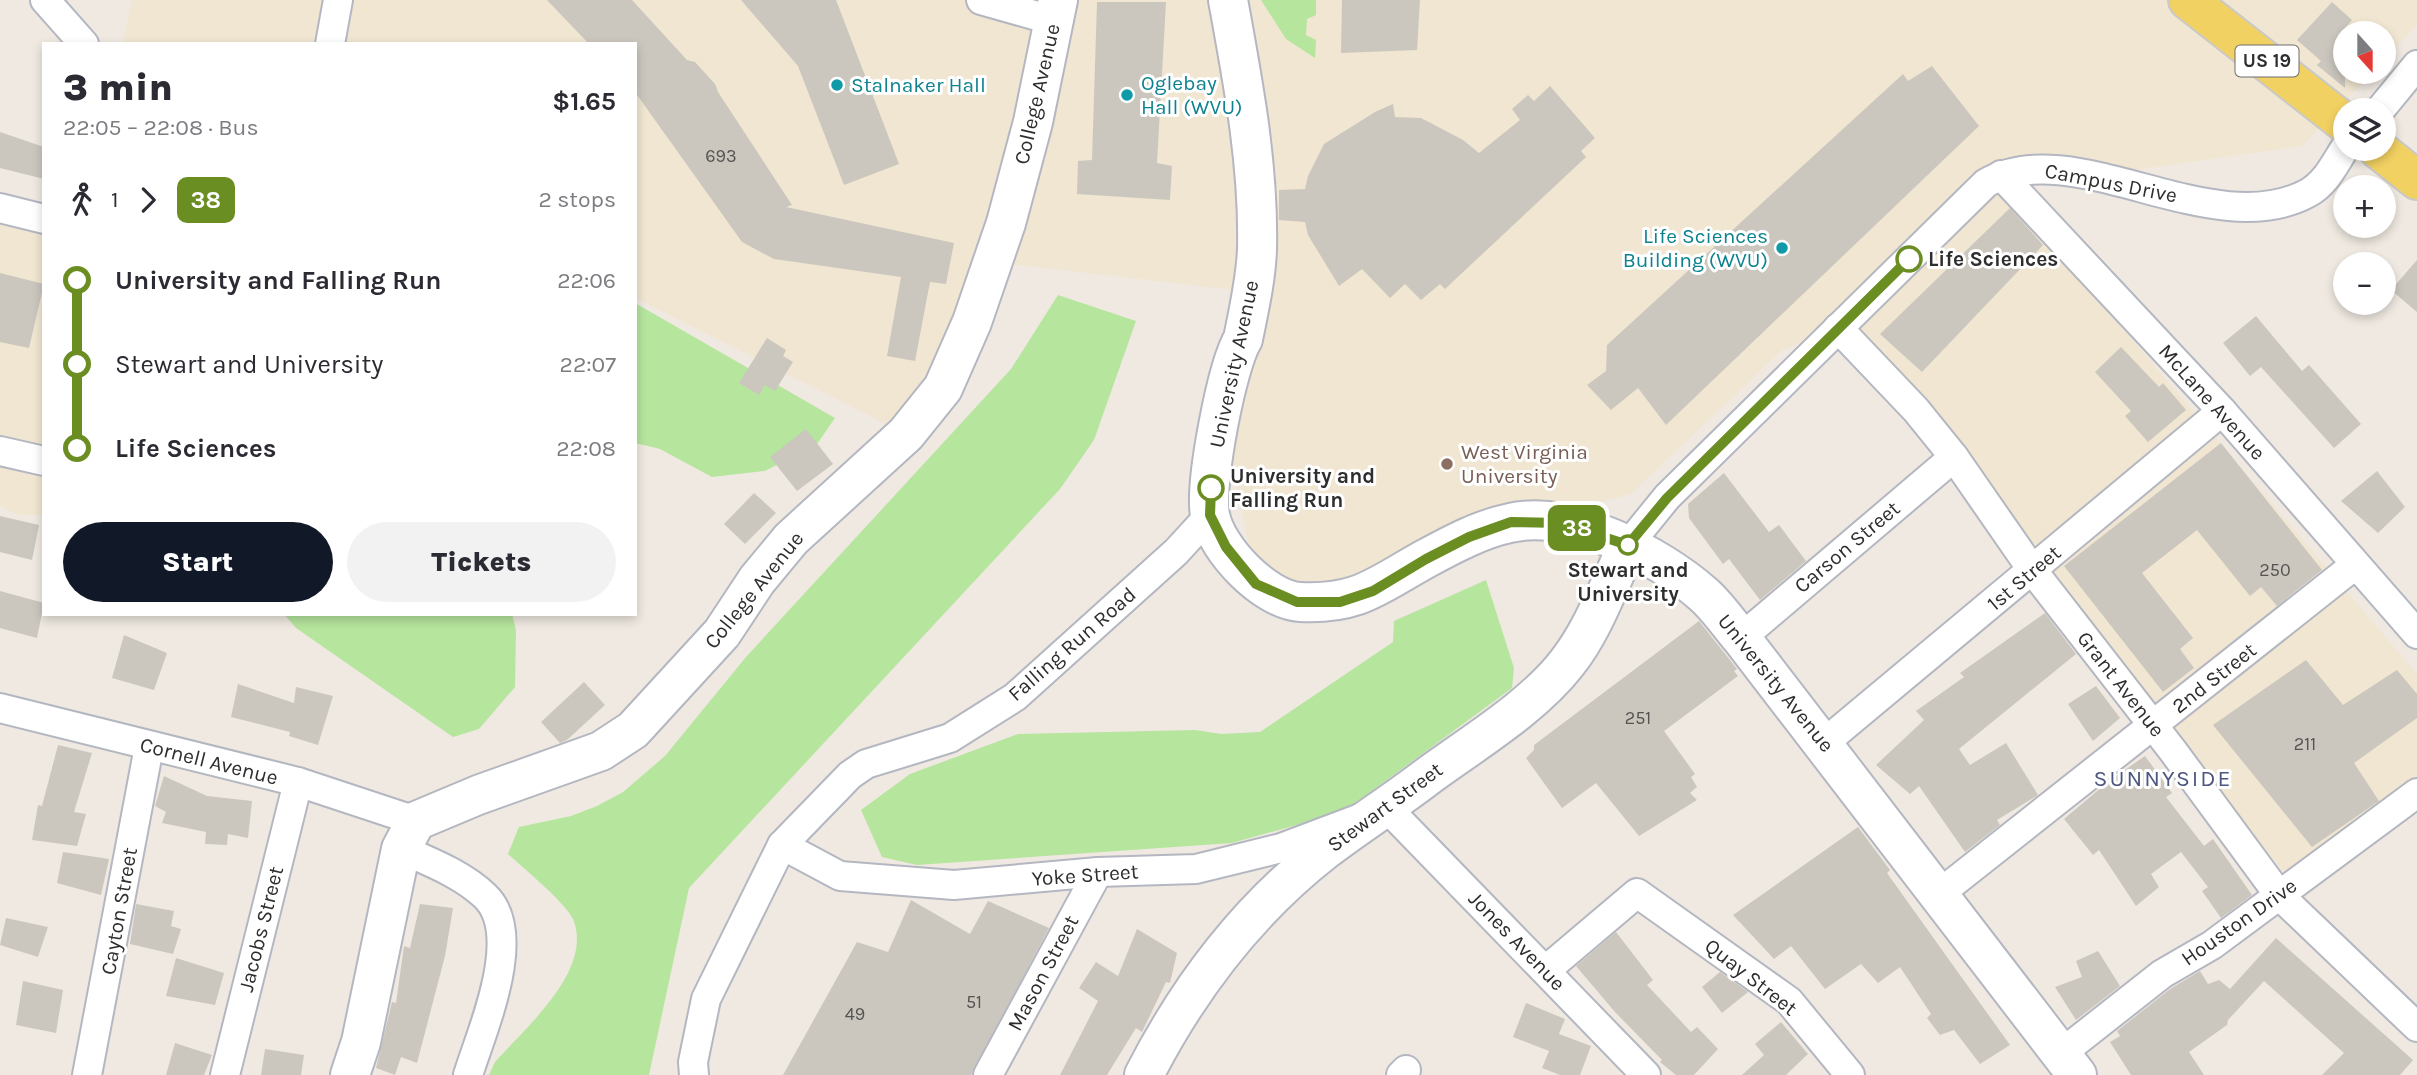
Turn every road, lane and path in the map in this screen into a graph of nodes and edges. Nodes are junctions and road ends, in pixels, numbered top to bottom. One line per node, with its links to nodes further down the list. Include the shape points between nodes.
1 (45, 0): 7 (street)
2 (338, 0): 8 (street)
3 (981, 0): 6 (street)
4 (1228, 0): 23 (street, University Avenue, via 1246,100 1257,250 1243,339 1222,410)
5 (2188, 0): 11 (main road, US 19)
6 (1057, 10): 36 (street, College Avenue, via 1006,223 972,322 943,388 906,434 791,539 722,632 633,730 601,751 478,795)
7 (82, 42)
8 (330, 42)
9 (2417, 65): 10 (street)
10 (2390, 98)
11 (2333, 114)
12 (2338, 161): 14 (street, Campus Drive, via 2309,192 2275,206 2229,207 2037,168)
13 (2393, 161): 15 (main road)
14 (2001, 175): 18 (street, Campus Drive, via 1986,183); 19 (street, McLane Avenue)
15 (2417, 180)
16 (0, 208): 17 (street)
17 (42, 218)
18 (1838, 328): 21 (street, Grant Avenue); 24 (street, Campus Drive, via 1667,498)
19 (2222, 411): 25 (street, McLane Avenue); 26 (street, 1st Street)
20 (0, 451): 22 (street)
21 (1954, 457): 26 (street, Grant Avenue); 28 (street, Carson Street)
22 (42, 461)
23 (1210, 515): 24 (street, University Avenue, via 1226,547 1256,584 1297,602 1340,602 1373,591 1469,537 1511,522 1560,523); 37 (street, Falling Run Road, via 1176,552 1015,697 950,738 866,764)
24 (1628, 545): 28 (street, University Avenue, via 1664,563 1705,595); 35 (street, Stewart Street, via 1567,663 1529,700)
25 (2355, 565): 27 (street, McLane Avenue); 30 (street, 2nd Street)
26 (2033, 571): 30 (street, Grant Avenue); 31 (street, 1st Street)
27 (2417, 634)
28 (1741, 638): 31 (street, University Avenue)
29 (0, 708): 32 (street, Cornell Avenue)
30 (2153, 726): 39 (street, 2nd Street); 40 (street, Grant Avenue)
31 (1825, 743): 39 (street, University Avenue)
32 (149, 747): 33 (street, Cornell Avenue); 44 (street, Cayton Street)
33 (298, 782): 36 (street, Cornell Avenue); 45 (street, Jacobs Street)
34 (2417, 793): 40 (street, Houston Drive)
35 (1387, 808): 38 (street, Yoke Street, via 1281,848 1196,869); 41 (street, Jones Avenue); 50 (street, Stewart Street, via 1324,851 1221,952 1179,1012)
36 (409, 835): 46 (street); 47 (street, Cornell Avenue, via 487,898 499,916 501,958)
37 (782, 845): 38 (street, Yoke Street, via 840,876 954,885); 48 (street, Falling Run Road, via 706,999)
38 (1098, 872): 49 (street, Mason Street)
39 (1939, 894): 43 (street, University Avenue)
40 (2279, 895): 42 (street, Grant Avenue); 43 (street, Houston Drive, via 2212,945 2162,974)
41 (1546, 970): 51 (street, Jones Avenue); 52 (street, Quay Street, via 1637,893 1789,1001)
42 (2417, 1027)
43 (2070, 1064)
44 (88, 1075)
45 (225, 1075)
46 (350, 1075)
47 (468, 1075)
48 (694, 1075)
49 (988, 1075)
50 (1144, 1075)
51 (1646, 1075)
52 (1850, 1075)

